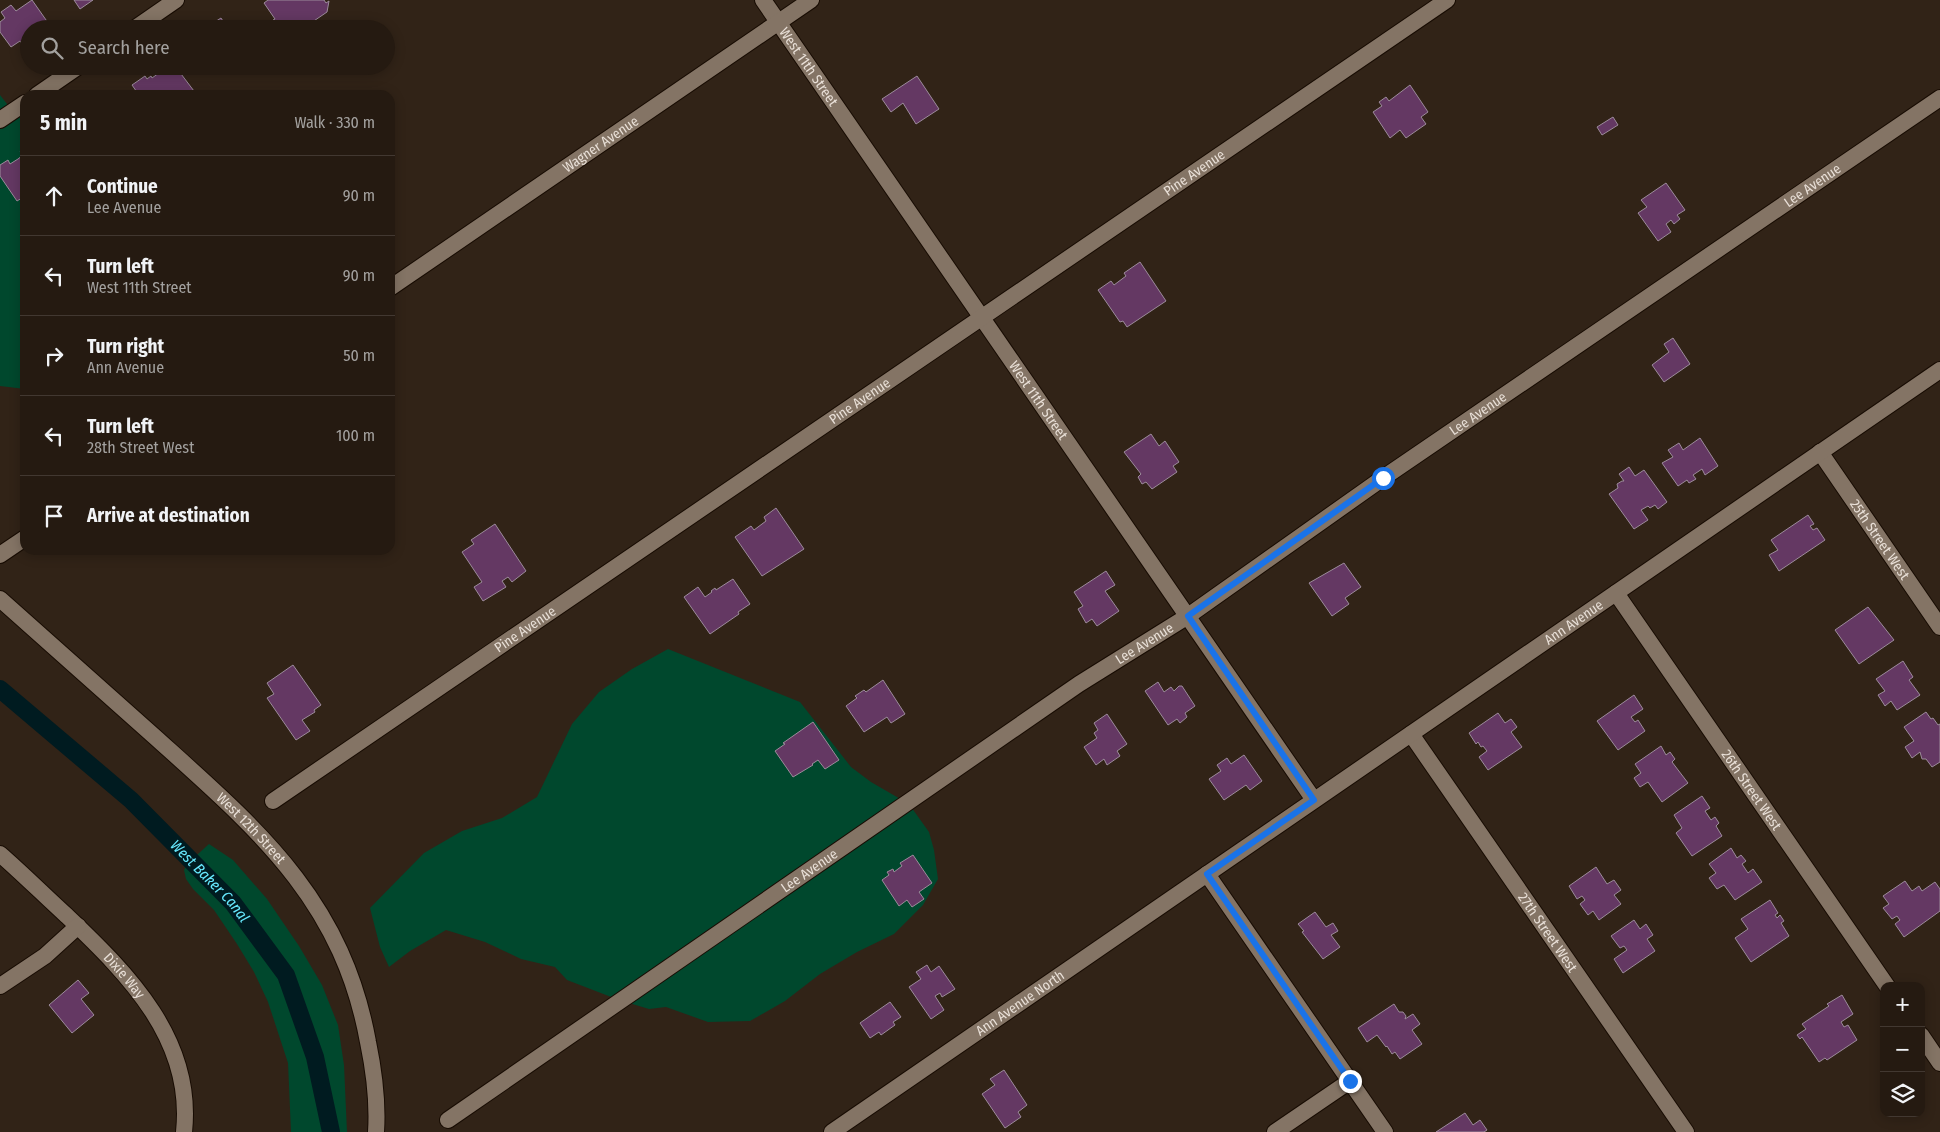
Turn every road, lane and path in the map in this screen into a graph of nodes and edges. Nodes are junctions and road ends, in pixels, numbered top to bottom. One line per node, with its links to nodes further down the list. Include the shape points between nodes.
1 (176, 0): 5 (street)
2 (763, 0): 6 (street, West 11th Street)
3 (811, 0): 6 (street, Wagner Avenue)
4 (1447, 0): 13 (street, Pine Avenue)
5 (147, 20)
6 (778, 22): 12 (street, Wagner Avenue); 13 (street, West 11th Street)
7 (66, 75): 8 (street)
8 (44, 90)
9 (1940, 98): 20 (street, Lee Avenue, via 1383,478)
10 (20, 106): 11 (street)
11 (0, 120)
12 (395, 285)
13 (982, 316): 20 (street, West 11th Street); 24 (street, Pine Avenue)
14 (1940, 370): 15 (street, Ann Avenue)
15 (1820, 452): 18 (street, Ann Avenue); 21 (street, 25th Street West)
16 (20, 541): 17 (street)
17 (0, 555)
18 (1616, 593): 22 (street, Ann Avenue); 28 (street, 26th Street West)
19 (0, 598): 35 (street, West 12th Street, via 255,829 310,895 342,955 355,989 373,1065)
20 (1188, 616): 23 (street, West 11th Street); 33 (street, Lee Avenue, via 1079,684)
21 (1940, 627)
22 (1411, 734): 23 (street, Ann Avenue); 39 (street, 27th Street West)
23 (1314, 800): 26 (street, Ann Avenue)
24 (273, 801)
25 (0, 854): 27 (street, Dixie Way)
26 (1207, 874): 32 (street); 36 (street, Ann Avenue North)
27 (78, 926): 29 (street, via 45,956); 34 (street, Dixie Way, via 116,962 164,1029 178,1063 186,1098)
28 (1884, 982)
29 (0, 986)
30 (1925, 1041): 31 (street)
31 (1940, 1063)
32 (1350, 1081): 37 (street); 38 (street)
33 (448, 1120)
34 (184, 1132)
35 (376, 1132)
36 (832, 1132)
37 (1275, 1132)
38 (1385, 1132)
39 (1686, 1132)

